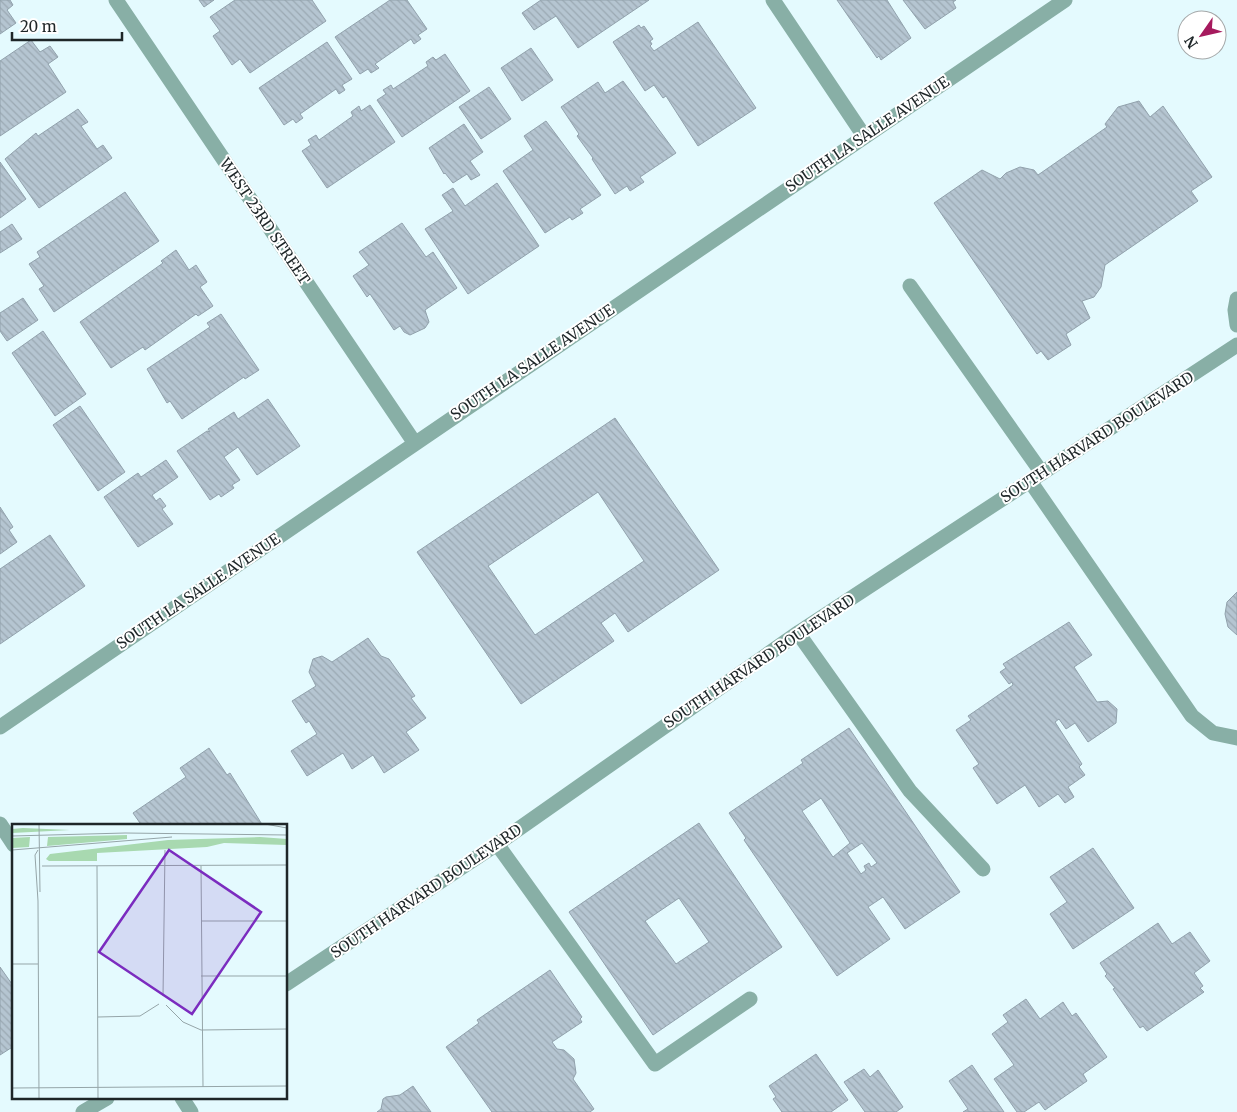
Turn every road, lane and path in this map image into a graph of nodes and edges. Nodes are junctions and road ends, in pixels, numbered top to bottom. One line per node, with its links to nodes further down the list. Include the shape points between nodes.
1 (116, 0): 9 (street, WEST 23RD STREET)
2 (773, 0): 4 (street)
3 (1065, 0): 4 (street, SOUTH LA SALLE AVENUE)
4 (864, 136): 9 (street, SOUTH LA SALLE AVENUE)
5 (910, 286): 10 (street)
6 (1237, 299): 7 (street)
7 (1237, 325)
8 (1237, 345): 10 (street, SOUTH HARVARD BOULEVARD)
9 (414, 442): 12 (street, SOUTH LA SALLE AVENUE)
10 (1036, 477): 11 (street, SOUTH HARVARD BOULEVARD); 13 (street, via 1192,716 1213,734)
11 (798, 633): 16 (street, SOUTH HARVARD BOULEVARD); 17 (street, via 910,790)
12 (0, 727)
13 (1237, 738)
14 (0, 824): 15 (street)
15 (12, 842)
16 (497, 844): 18 (street, SOUTH HARVARD BOULEVARD); 19 (street, via 655,1064)
17 (983, 869)
18 (288, 983)
19 (750, 999)
20 (103, 1100): 22 (street)
21 (183, 1100): 23 (street)
22 (82, 1112)
23 (191, 1112)

